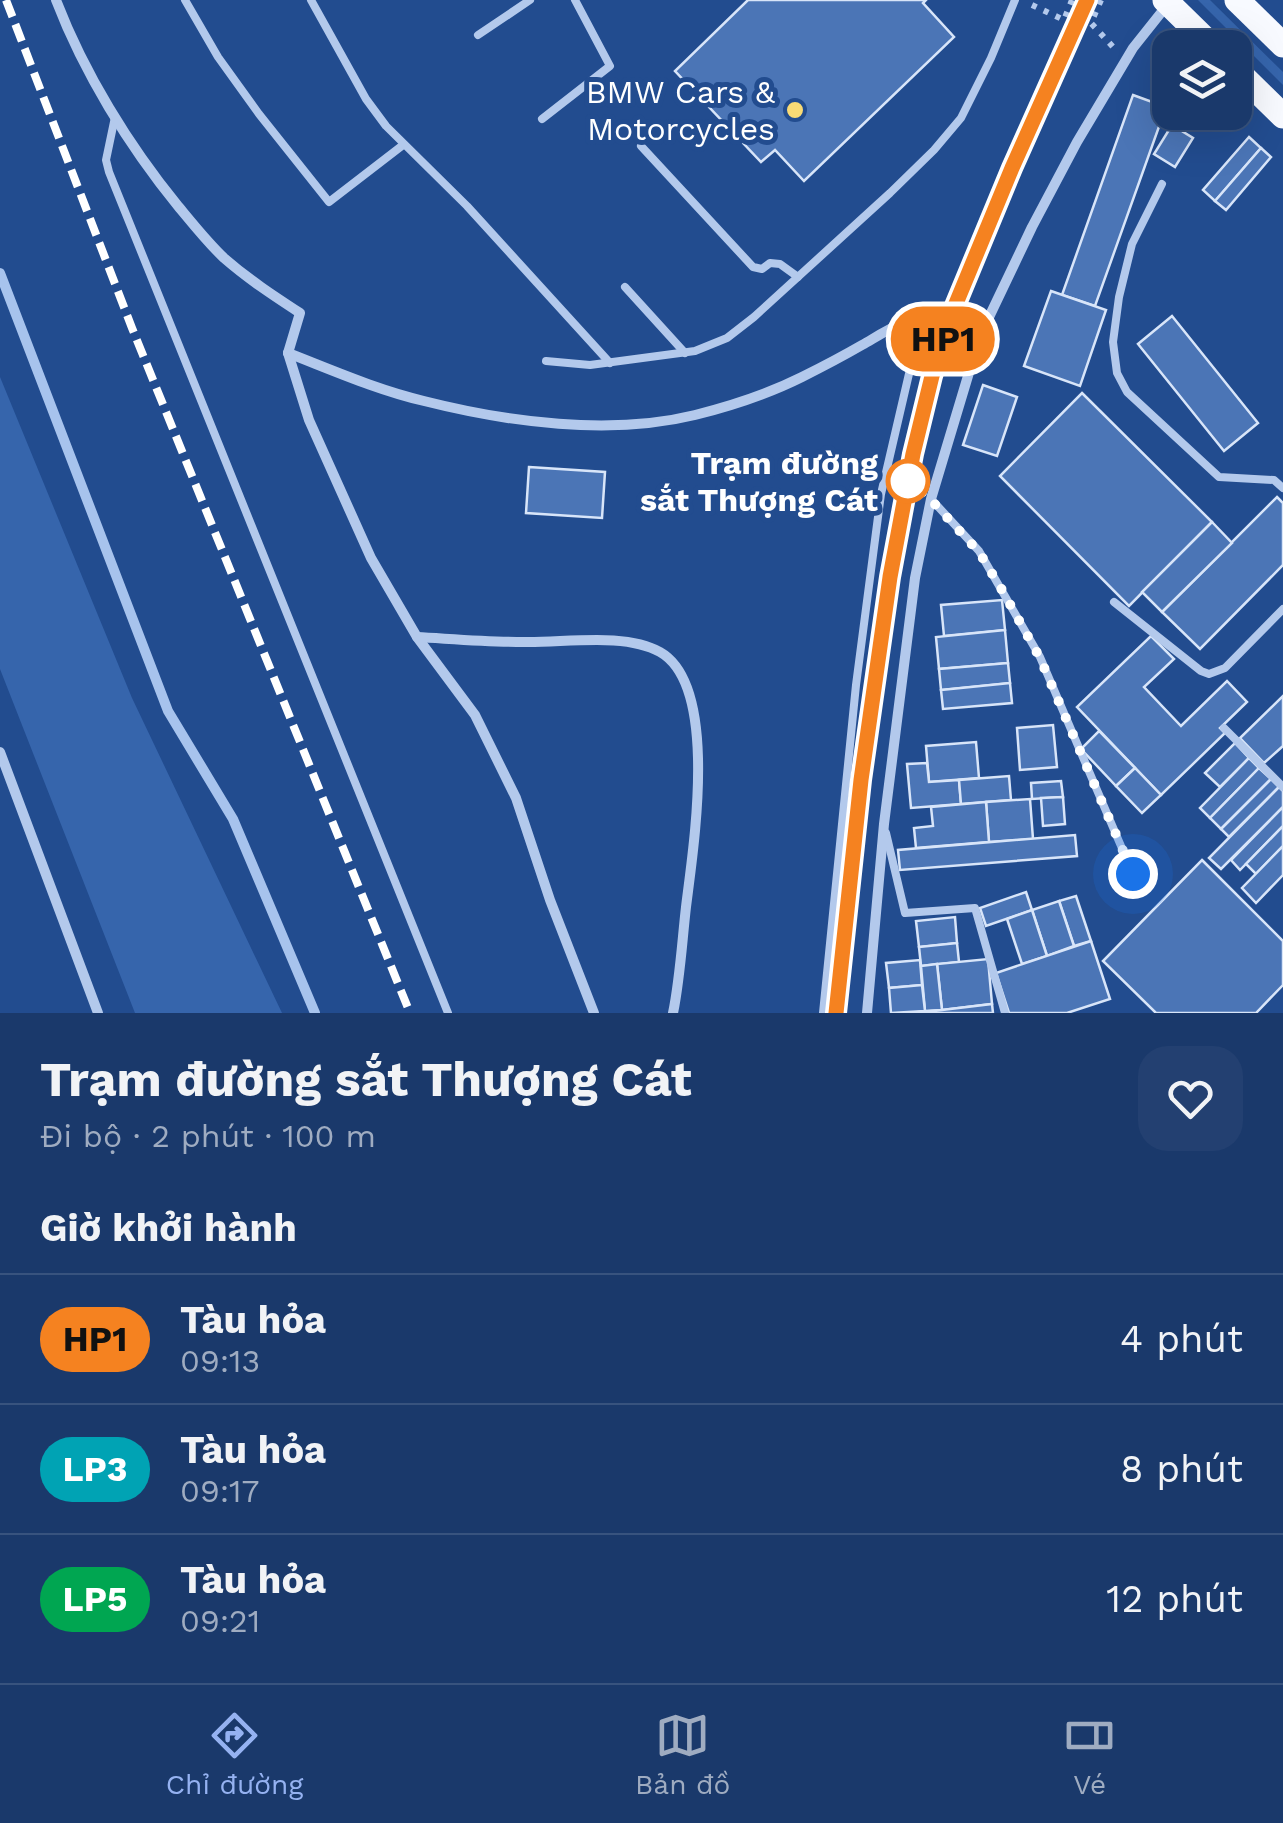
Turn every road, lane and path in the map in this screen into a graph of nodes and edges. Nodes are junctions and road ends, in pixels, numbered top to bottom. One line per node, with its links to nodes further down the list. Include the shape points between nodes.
1 (56, 0): 18 (street)
2 (185, 0): 20 (lane, via 218,58 328,202)
3 (311, 0): 20 (lane, via 366,99)
4 (530, 0): 13 (lane)
5 (575, 0): 19 (lane, via 610,66)
6 (1015, 0): 23 (lane, via 960,118)
7 (1032, 0): 8 (path, via 1064,20)
8 (1072, 0)
9 (1100, 0): 15 (path, via 1090,23)
10 (1238, 0): 14 (main road)
11 (1167, 2): 12 (main road); 15 (street)
12 (1196, 30)
13 (478, 35)
14 (1283, 45)
15 (1126, 60): 26 (street, via 1032,227)
16 (1252, 85): 17 (main road)
17 (1283, 116)
18 (114, 117): 27 (street, via 222,256 300,313); 42 (lane, via 108,172)
19 (542, 119)
20 (403, 145): 30 (lane)
21 (641, 146): 23 (lane, via 753,267 780,264)
22 (1162, 184): 31 (lane, via 1132,244 1119,297 1117,373 1126,392 1218,476 1274,480)
23 (798, 277): 28 (lane, via 727,338)
24 (624, 287): 28 (lane)
25 (922, 318): 26 (street, via 950,318); 27 (street, via 888,328 758,397 692,416 592,426 421,400); 45 (lane, via 876,525)
26 (980, 336): 32 (street)
27 (288, 353): 35 (street, via 309,420 371,558)
28 (685, 353): 30 (lane)
29 (546, 361): 30 (lane)
30 (610, 363)
31 (1283, 488)
32 (930, 499): 39 (street); 40 (lane, via 979,552 1040,658)
33 (1114, 602): 34 (lane, via 1209,674 1225,668)
34 (1283, 609)
35 (417, 637): 43 (street, via 476,716 516,798); 44 (street, via 621,641 658,650 685,678 697,736 698,812)
36 (1224, 728): 38 (lane)
37 (0, 752): 41 (street)
38 (1283, 787)
39 (884, 824): 46 (street); 47 (lane, via 905,914 975,908)
40 (1133, 874)
41 (98, 1013)
42 (448, 1013)
43 (594, 1013)
44 (673, 1013)
45 (823, 1013)
46 (867, 1013)
47 (1005, 1013)

